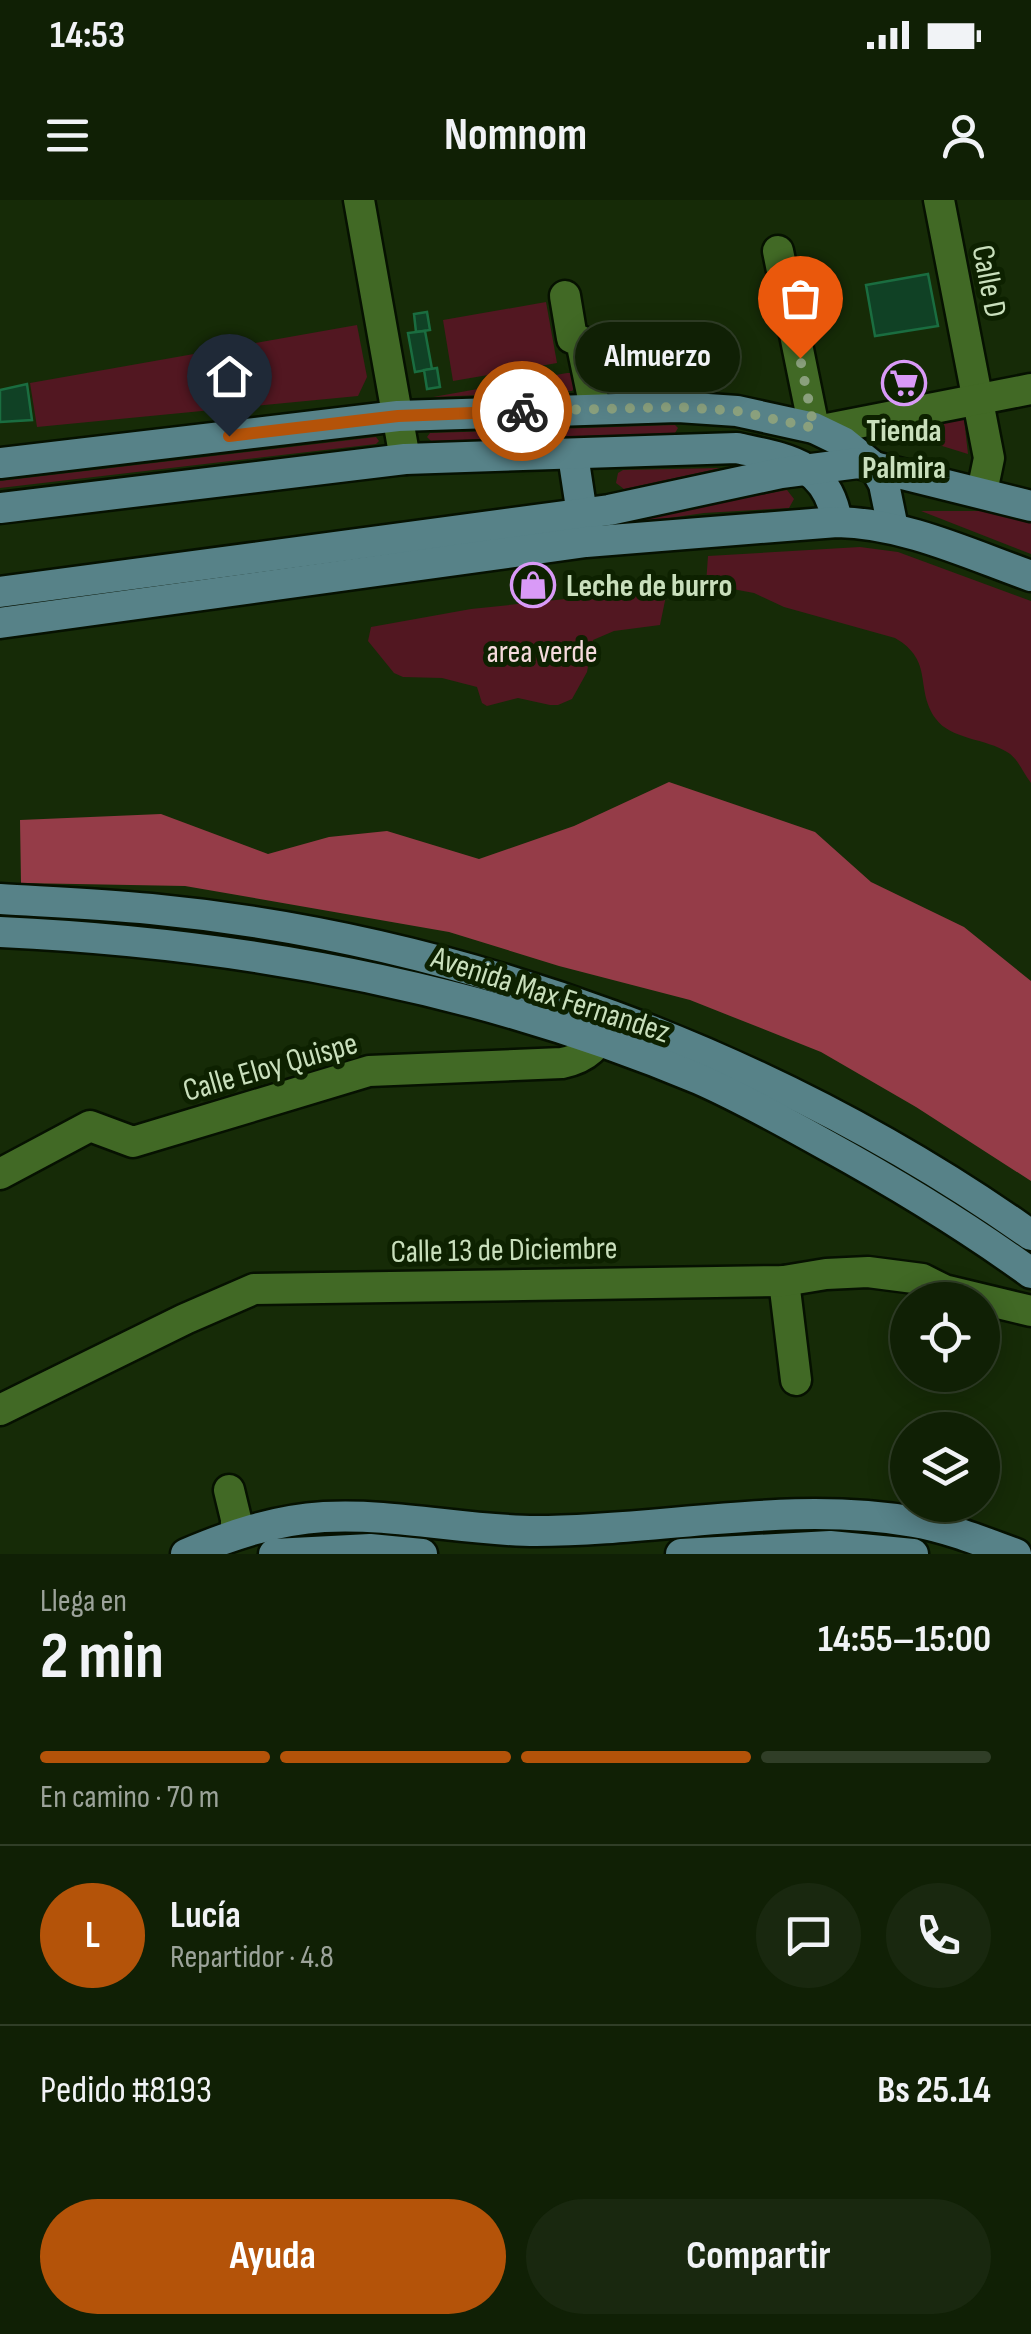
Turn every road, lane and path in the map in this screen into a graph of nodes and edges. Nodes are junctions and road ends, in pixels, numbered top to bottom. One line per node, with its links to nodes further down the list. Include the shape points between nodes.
1 (359, 200): 8 (street)
2 (940, 200): 6 (street, Calle D)
3 (778, 251): 9 (street)
4 (565, 296): 7 (street)
5 (1031, 389): 6 (street)
6 (978, 400): 9 (street); 15 (street, Calle D, via 988,458)
7 (595, 408): 8 (main road); 9 (main road, via 737,411)
8 (398, 416): 11 (street); 12 (main road)
9 (818, 429): 13 (main road)
10 (573, 455): 11 (main road); 14 (main road, via 737,448); 19 (main road)
11 (405, 459): 17 (main road)
12 (0, 463)
13 (875, 468): 14 (main road, via 858,463); 15 (main road); 20 (main road)
14 (809, 469): 18 (main road, via 834,500); 19 (main road)
15 (982, 492): 16 (main road)
16 (1031, 506)
17 (0, 508)
18 (837, 522): 19 (main road); 20 (main road)
19 (584, 528): 22 (main road); 23 (main road)
20 (893, 528): 21 (main road)
21 (1031, 576)
22 (0, 592)
23 (0, 623)
24 (0, 900): 26 (main road, Avenida Max Fernandez, via 152,908 273,926 500,978)
25 (0, 932): 26 (main road, Avenida Max Fernandez, via 102,937 332,969)
26 (606, 1029): 27 (street, Calle Eloy Quispe, via 577,1060 562,1063 368,1070 134,1142 90,1126); 28 (main road, Avenida Max Fernandez, via 744,1071 866,1131); 29 (main road, Avenida Max Fernandez, via 952,1218)
27 (0, 1174)
28 (1031, 1235)
29 (1031, 1273)
30 (784, 1280): 31 (street, Calle 13 de Diciembre, via 868,1272 922,1278 944,1290); 32 (street); 33 (street, Calle 13 de Diciembre, via 254,1289)
31 (1031, 1310)
32 (796, 1380)
33 (0, 1410)
34 (229, 1490): 36 (street)
35 (618, 1541): 36 (main road, via 324,1517); 42 (main road, via 815,1515 869,1516 917,1522)
36 (240, 1543): 37 (main road)
37 (186, 1554)
38 (274, 1554): 39 (main road, via 370,1548)
39 (422, 1554)
40 (682, 1554): 41 (main road, via 830,1546)
41 (913, 1554)
42 (1016, 1554)

